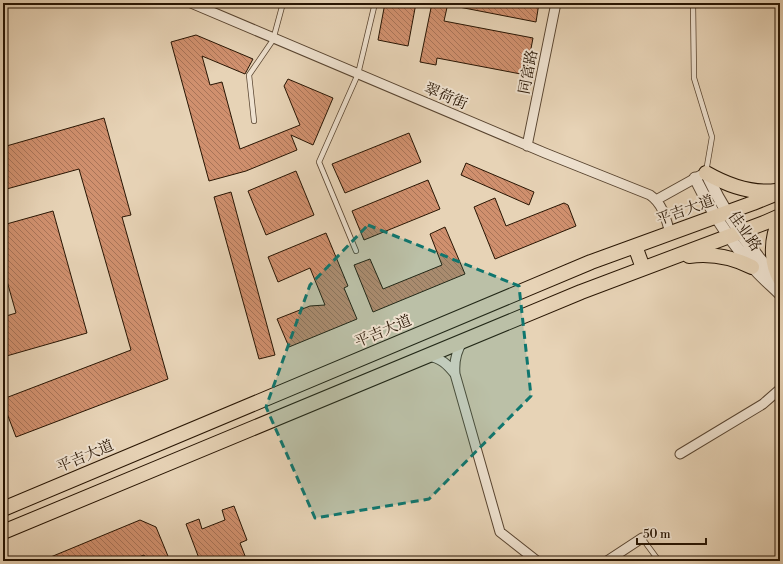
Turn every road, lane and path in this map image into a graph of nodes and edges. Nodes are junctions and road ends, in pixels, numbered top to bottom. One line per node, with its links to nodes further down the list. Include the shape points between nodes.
1 (191, 3): 6 (street, 翠荷街)
2 (282, 3): 6 (lane)
3 (375, 3): 7 (lane)
4 (556, 3): 9 (street, 同富路)
5 (693, 3): 10 (lane, via 694,78 712,137 708,164)
6 (273, 37): 7 (street, 翠荷街); 8 (lane, via 249,75)
7 (358, 74): 9 (street, 翠荷街); 19 (lane, via 320,162)
8 (254, 122)
9 (527, 146): 12 (street, 翠荷街, via 650,195)
10 (700, 175): 11 (main road, via 751,190); 12 (street); 13 (street, 佳业路, via 714,191)
11 (780, 191): 13 (main road, 平吉大道)
12 (656, 200): 16 (street, via 662,209)
13 (722, 215): 16 (main road, 平吉大道); 17 (street, 佳业路)
14 (780, 216): 17 (main road)
15 (780, 220): 23 (main road, via 773,248 774,264)
16 (670, 233): 18 (main road, 平吉大道)
17 (734, 234): 20 (main road); 21 (street, 佳业路); 23 (street, 佳业路)
18 (635, 246): 22 (main road); 30 (main road, 平吉大道, via 584,265)
19 (356, 251)
20 (670, 258): 21 (main road, via 710,255); 22 (main road)
21 (752, 267): 24 (street, 佳业路)
22 (644, 268): 25 (main road)
23 (780, 280)
24 (780, 294)
25 (463, 341): 26 (main road); 27 (street, via 457,352)
26 (428, 356): 27 (street, via 440,359); 31 (main road)
27 (455, 374): 33 (street, via 500,532)
28 (780, 390): 29 (street, via 763,404)
29 (680, 454)
30 (3, 509)
31 (3, 532)
32 (642, 538): 34 (street); 35 (lane)
33 (537, 561)
34 (607, 561)
35 (659, 561)

